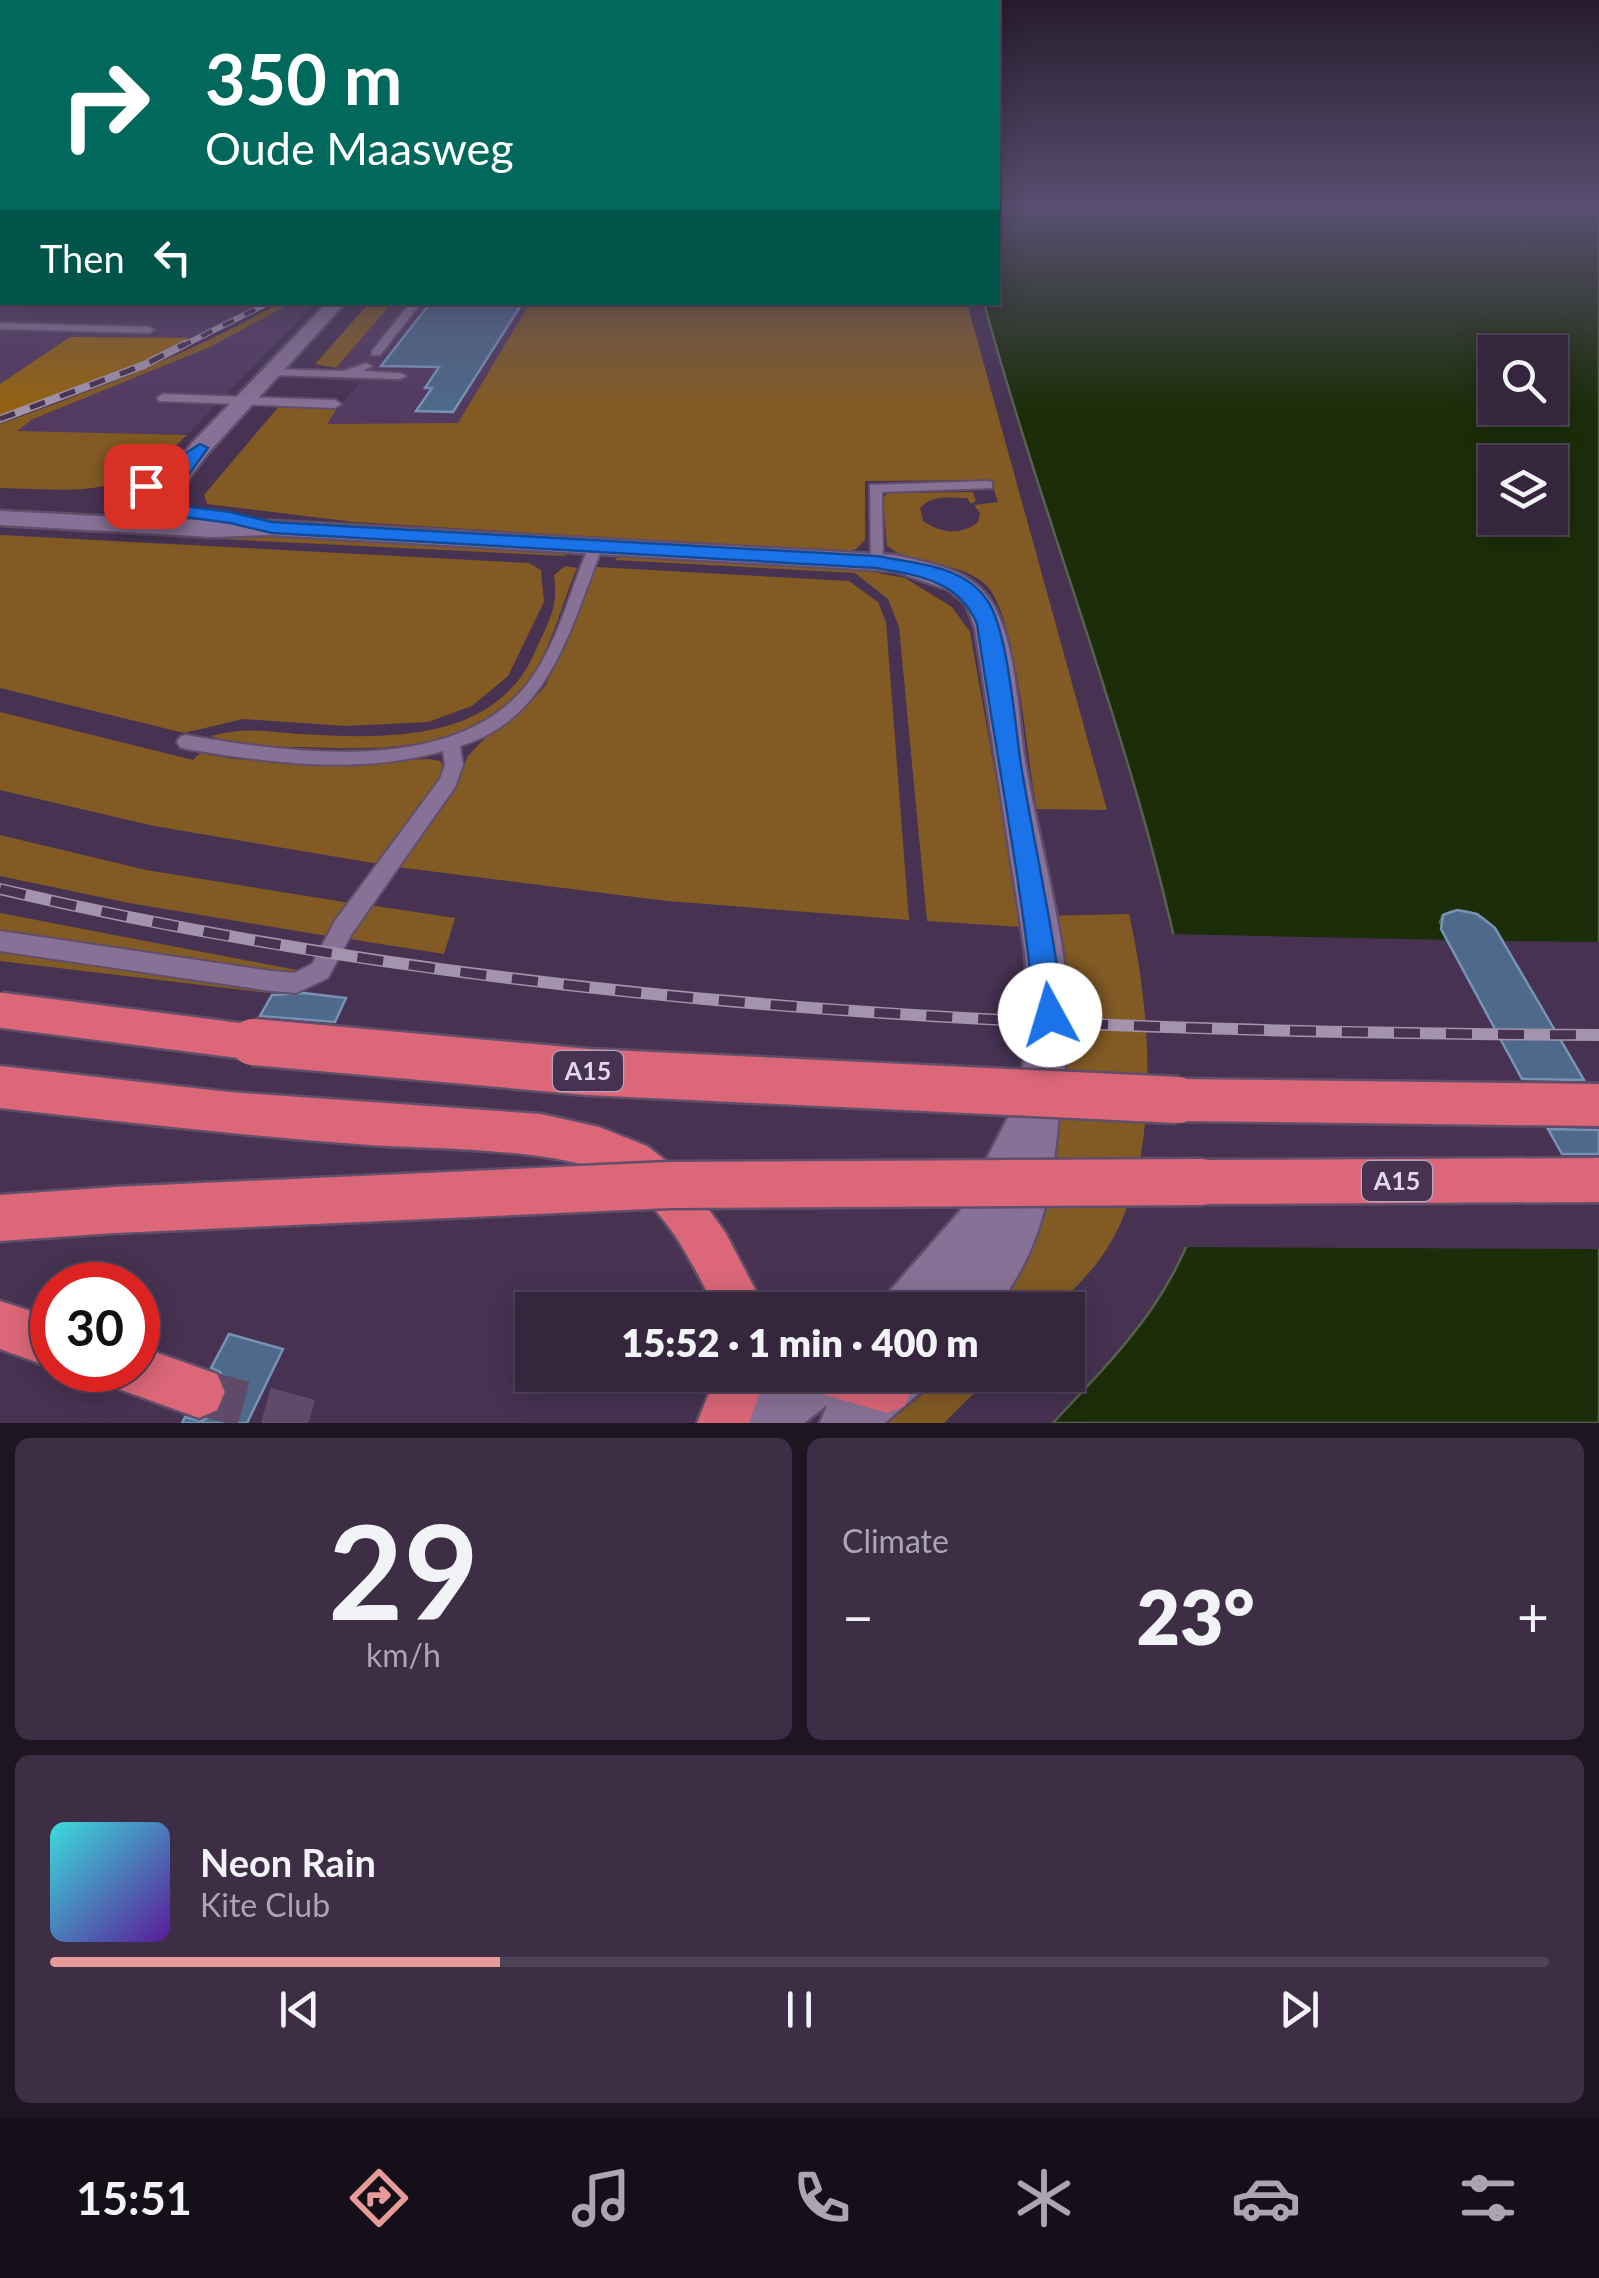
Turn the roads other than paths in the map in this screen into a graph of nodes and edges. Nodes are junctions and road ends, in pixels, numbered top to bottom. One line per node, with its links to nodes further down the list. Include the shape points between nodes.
1 (335, 305): 7 (street)
2 (415, 305): 5 (lane)
3 (0, 326): 4 (lane)
4 (149, 330)
5 (376, 353)
6 (366, 366): 8 (lane)
7 (271, 372): 8 (lane); 11 (street)
8 (346, 374): 9 (lane)
9 (400, 376)
10 (164, 398): 11 (lane)
11 (244, 401): 12 (lane); 13 (street)
12 (335, 404)
13 (200, 448): 16 (street); 17 (street, via 168,467)
14 (987, 485): 21 (lane, via 875,488)
15 (0, 498): 17 (street)
16 (155, 508): 17 (street); 19 (street)
17 (123, 515): 18 (street); 19 (street, via 213,530)
18 (0, 518)
19 (272, 528): 20 (street)
20 (596, 546): 21 (street); 23 (lane, via 532,690 496,721)
21 (876, 562): 27 (street, via 938,573 978,601 988,624 1040,924 1050,1015)
22 (186, 742): 23 (lane, via 327,756)
23 (451, 744): 24 (lane, via 454,765 441,795 343,928 320,971 308,979 272,981)
24 (0, 941)
25 (0, 1010): 28 (highway, A15, bridge, via 627,1075 1178,1100)
26 (0, 1088): 31 (highway, via 541,1136 591,1146 650,1174 714,1256)
27 (1040, 1091): 32 (street, via 976,1227); 33 (street, via 1031,1184 1006,1254)
28 (1599, 1105)
29 (1599, 1180): 30 (highway, A15, bridge, via 668,1185)
30 (0, 1218)
31 (733, 1292)
32 (920, 1292)
33 (977, 1292)
34 (0, 1325): 35 (highway)
35 (30, 1335)
36 (160, 1379): 37 (highway)
37 (199, 1392)
38 (735, 1392): 41 (highway)
39 (803, 1392): 42 (street)
40 (882, 1392): 43 (street)
41 (723, 1423)
42 (761, 1423)
43 (846, 1423)

